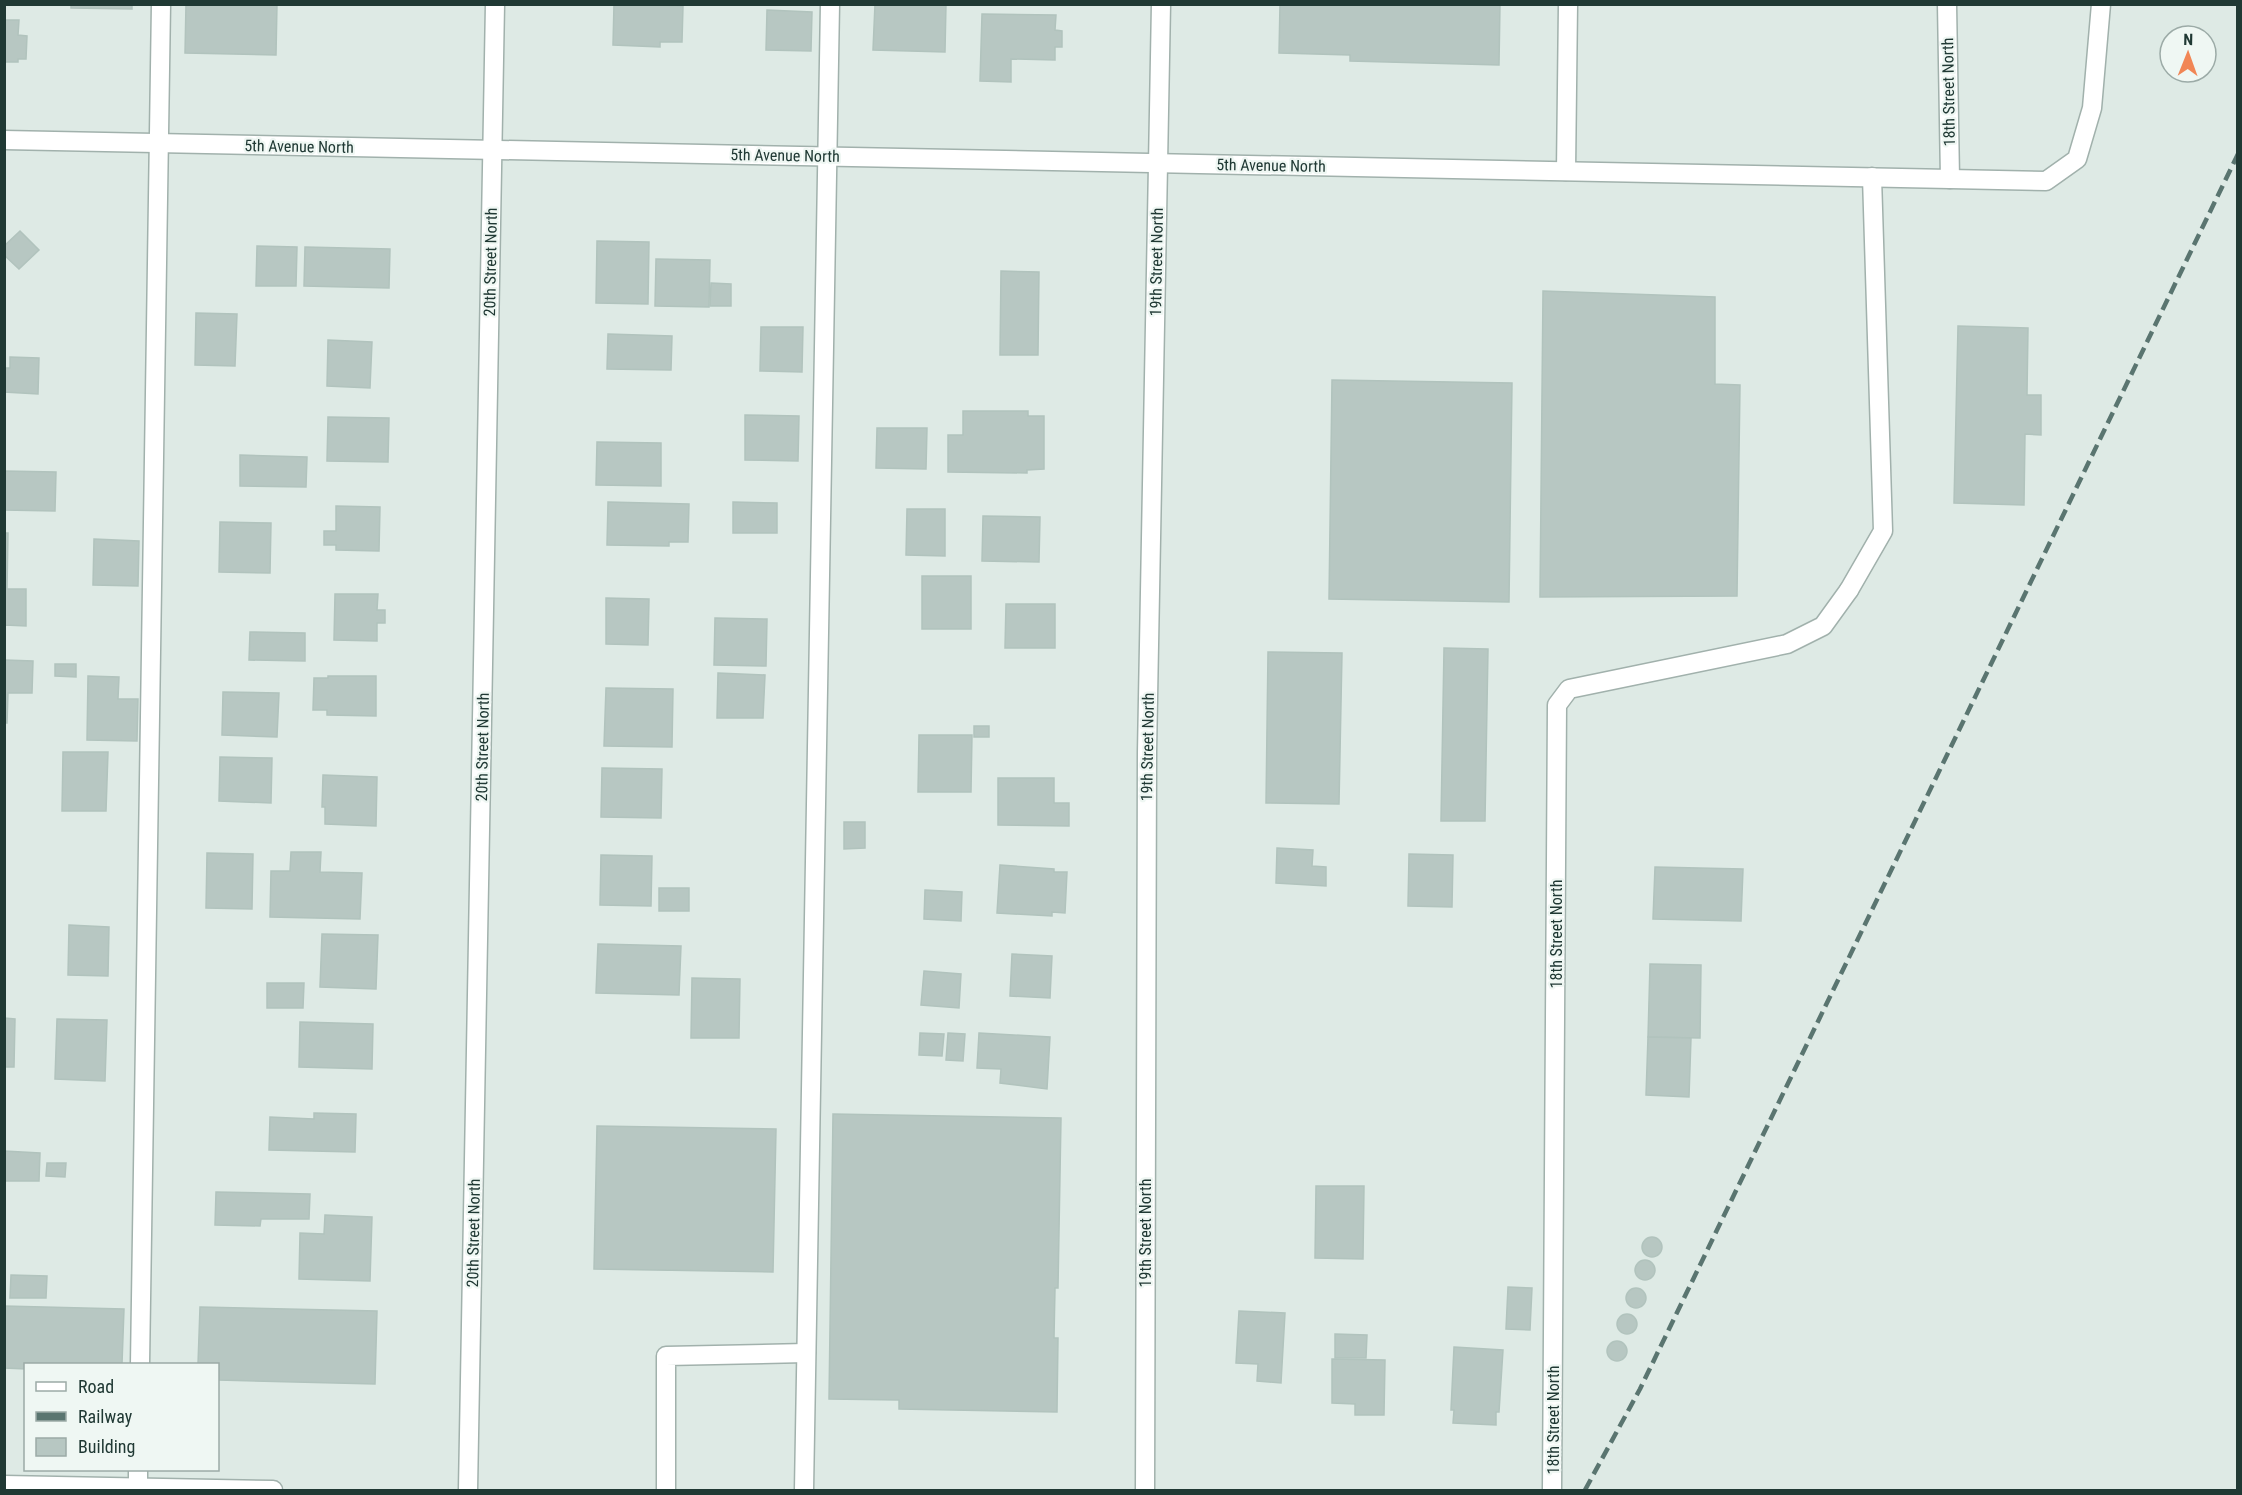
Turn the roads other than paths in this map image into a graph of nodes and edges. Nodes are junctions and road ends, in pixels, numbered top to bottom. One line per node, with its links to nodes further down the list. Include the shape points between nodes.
1 (161, 4): 9 (street)
2 (495, 4): 10 (street, 20th Street North)
3 (830, 4): 11 (street)
4 (1161, 4): 12 (street, 19th Street North)
5 (1568, 4): 13 (street)
6 (1947, 4): 15 (street, 18th Street North)
7 (2101, 4): 15 (street, 5th Avenue North, via 2092,108 2077,159 2046,181)
8 (4, 140): 9 (street, 5th Avenue North)
9 (159, 142): 10 (street, 5th Avenue North); 17 (street)
10 (492, 150): 11 (street, 5th Avenue North); 21 (street, 20th Street North)
11 (829, 156): 12 (street, 5th Avenue North); 16 (street)
12 (1158, 163): 13 (street, 5th Avenue North); 24 (street, 19th Street North, via 1147,752)
13 (1566, 171): 14 (street, 5th Avenue North)
14 (1872, 177): 15 (street, 5th Avenue North); 25 (street, 18th Street North, via 1883,531 1849,590 1823,626 1787,644 1569,689 1557,705)
15 (1950, 179)
16 (806, 1353): 22 (street, via 666,1356); 23 (street)
17 (140, 1363)
18 (138, 1479): 19 (street); 20 (street)
19 (4, 1485)
20 (273, 1491)
21 (468, 1491)
22 (666, 1491)
23 (804, 1491)
24 (1145, 1491)
25 (1552, 1491)

